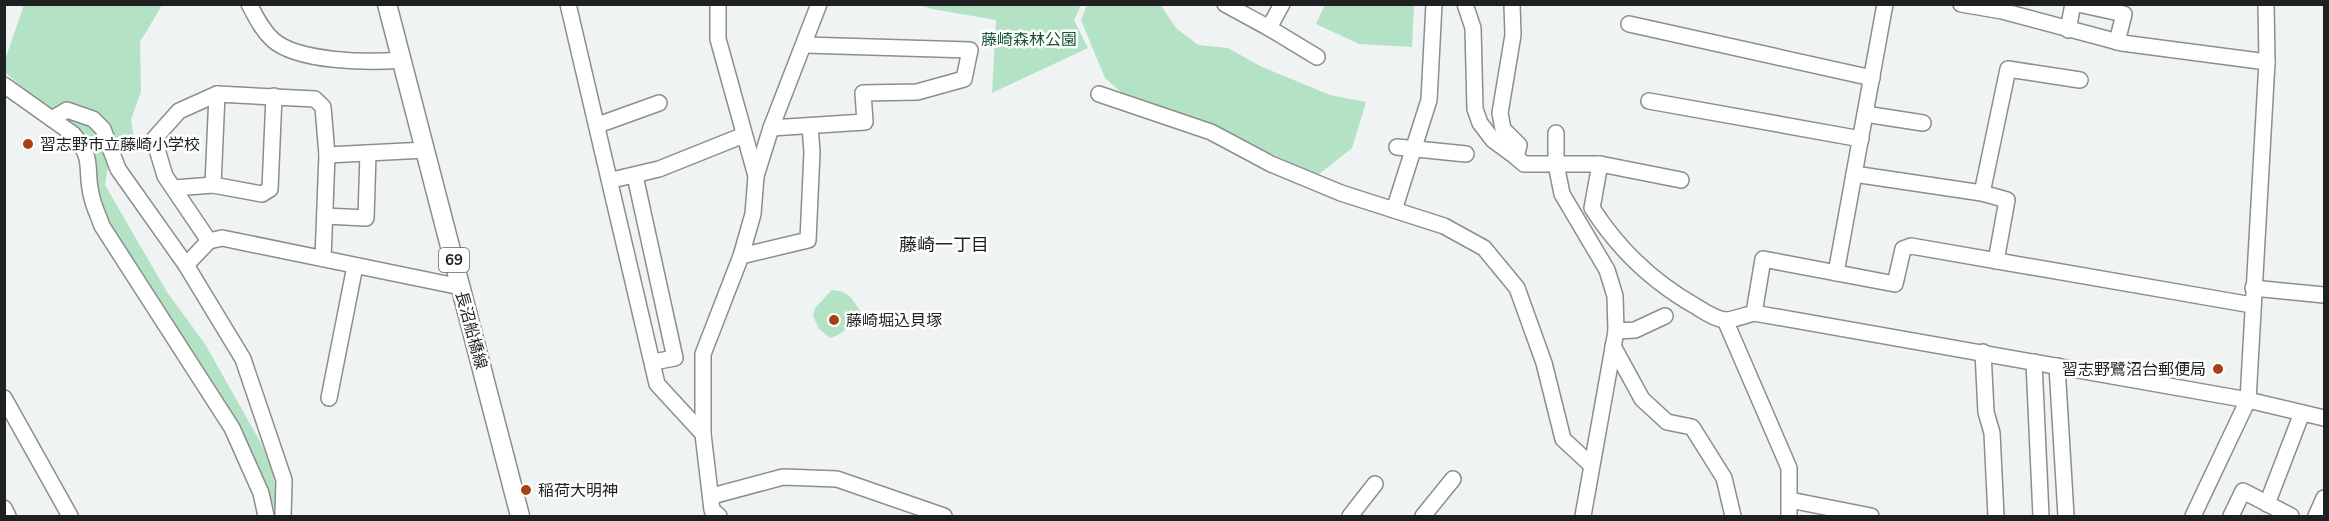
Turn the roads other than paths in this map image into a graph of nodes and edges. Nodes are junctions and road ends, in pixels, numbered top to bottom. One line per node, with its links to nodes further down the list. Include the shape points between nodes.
1 (249, 4): 22 (street, via 259,25 274,41 290,48 343,60)
2 (387, 4): 22 (main road, 長沼船橋線 / 69)
3 (568, 4): 35 (street)
4 (718, 4): 39 (street, via 718,39)
5 (819, 4): 20 (street)
6 (1225, 4): 17 (street)
7 (1282, 4): 17 (street)
8 (1434, 4): 42 (street, via 1429,100)
9 (1465, 4): 47 (street, via 1473,28 1475,109 1493,140)
10 (1512, 4): 47 (street, via 1513,35 1500,113 1503,129 1519,146)
11 (1885, 4): 24 (street)
12 (1961, 4): 18 (street)
13 (2073, 4): 18 (street)
14 (2078, 4): 19 (street, via 2124,14)
15 (2266, 4): 23 (street)
16 (1629, 24): 24 (street)
17 (1269, 28): 21 (street)
18 (2068, 30): 19 (street)
19 (2117, 42): 23 (street)
20 (805, 45): 36 (street, via 970,50 964,79 917,92 863,93 865,122); 37 (street)
21 (1317, 57)
22 (401, 60): 43 (main road, 長沼船橋線 / 69)
23 (2267, 62): 68 (street)
24 (1872, 78): 32 (street)
25 (2080, 80): 57 (street, via 2008,69)
26 (4, 85): 33 (street)
27 (217, 94): 29 (street); 55 (street); 56 (street, via 179,111 154,139 165,176)
28 (1100, 94): 58 (street, via 1211,132 1271,164)
29 (274, 96): 46 (street, via 315,99 324,107); 55 (street, via 270,189 262,194)
30 (1649, 101): 40 (street)
31 (659, 103): 35 (street)
32 (1865, 114): 34 (street); 40 (street)
33 (52, 119): 64 (street, via 67,110 93,119 104,129 118,169); 95 (street, via 73,134 89,159 91,197 102,226 232,428 261,493)
34 (1923, 123)
35 (598, 124): 53 (street)
36 (810, 126): 37 (street); 61 (street, via 808,240)
37 (771, 128): 52 (street)
38 (1556, 133): 48 (street)
39 (744, 135): 51 (street); 52 (street)
40 (1860, 139): 50 (street)
41 (1397, 147): 42 (street)
42 (1414, 148): 45 (street); 58 (street)
43 (426, 150): 44 (street); 67 (main road, 長沼船橋線 / 69)
44 (368, 153): 46 (street); 59 (street, via 366,218)
45 (1466, 154)
46 (327, 155): 59 (street)
47 (1516, 157): 48 (street, via 1524,164)
48 (1556, 164): 49 (street); 74 (street, via 1562,194 1607,270 1615,296)
49 (1600, 164): 54 (street); 73 (street, via 1592,208 1605,228 1666,289)
50 (1854, 174): 57 (street); 66 (street)
51 (635, 176): 53 (street); 76 (street, via 675,358)
52 (756, 176): 61 (street, via 753,214)
53 (612, 180): 76 (street)
54 (1681, 180)
55 (213, 185): 56 (street)
56 (174, 188): 60 (street)
57 (1982, 193): 63 (street, via 2007,200)
58 (1394, 210): 85 (street, via 1464,235 1484,248 1503,269 1517,288 1540,352 1563,439)
59 (325, 216): 62 (street)
60 (209, 242): 62 (street, via 222,238); 64 (street)
61 (741, 256): 84 (street, via 703,354)
62 (323, 259): 65 (street)
63 (1996, 261): 66 (street, via 1911,246 1903,249 1895,284); 70 (street)
64 (186, 265): 96 (street, via 243,359 284,480)
65 (355, 266): 67 (street); 80 (street)
66 (1836, 273): 71 (street, via 1763,259)
67 (461, 287): 97 (main road, 長沼船橋線 / 69)
68 (2253, 288): 69 (street); 70 (street)
69 (2325, 295)
70 (2253, 305): 81 (street)
71 (1754, 313): 73 (street); 75 (street)
72 (1665, 316): 74 (street)
73 (1725, 320): 90 (street, via 1789,468)
74 (1615, 339): 85 (street); 103 (street, via 1642,399 1667,422 1692,427 1724,478)
75 (1983, 352): 77 (street); 106 (street)
76 (653, 362): 84 (street, via 657,384)
77 (2034, 362): 78 (street); 107 (street)
78 (2057, 366): 81 (street); 108 (street)
79 (4, 398): 94 (street)
80 (329, 398)
81 (2251, 400): 82 (street); 109 (street)
82 (2302, 413): 83 (street); 91 (street)
83 (2325, 418)
84 (703, 434): 88 (street)
85 (1591, 465): 102 (street)
86 (1453, 479): 101 (street)
87 (1376, 484): 100 (street)
88 (712, 496): 98 (street, via 712,510); 99 (street, via 783,477 837,479)
89 (2325, 498): 112 (street)
90 (1790, 500): 104 (street); 105 (street)
91 (2268, 504): 110 (street, via 2243,491); 111 (street)
92 (4, 508): 93 (street)
93 (8, 516)
94 (70, 516)
95 (266, 516)
96 (283, 516)
97 (520, 516)
98 (719, 516)
99 (944, 516)
100 (1350, 516)
101 (1423, 516)
102 (1583, 516)
103 (1733, 516)
104 (1789, 516)
105 (1871, 516)
106 (1996, 516)
107 (2042, 516)
108 (2066, 516)
109 (2193, 516)
110 (2231, 516)
111 (2291, 516)
112 (2316, 516)

